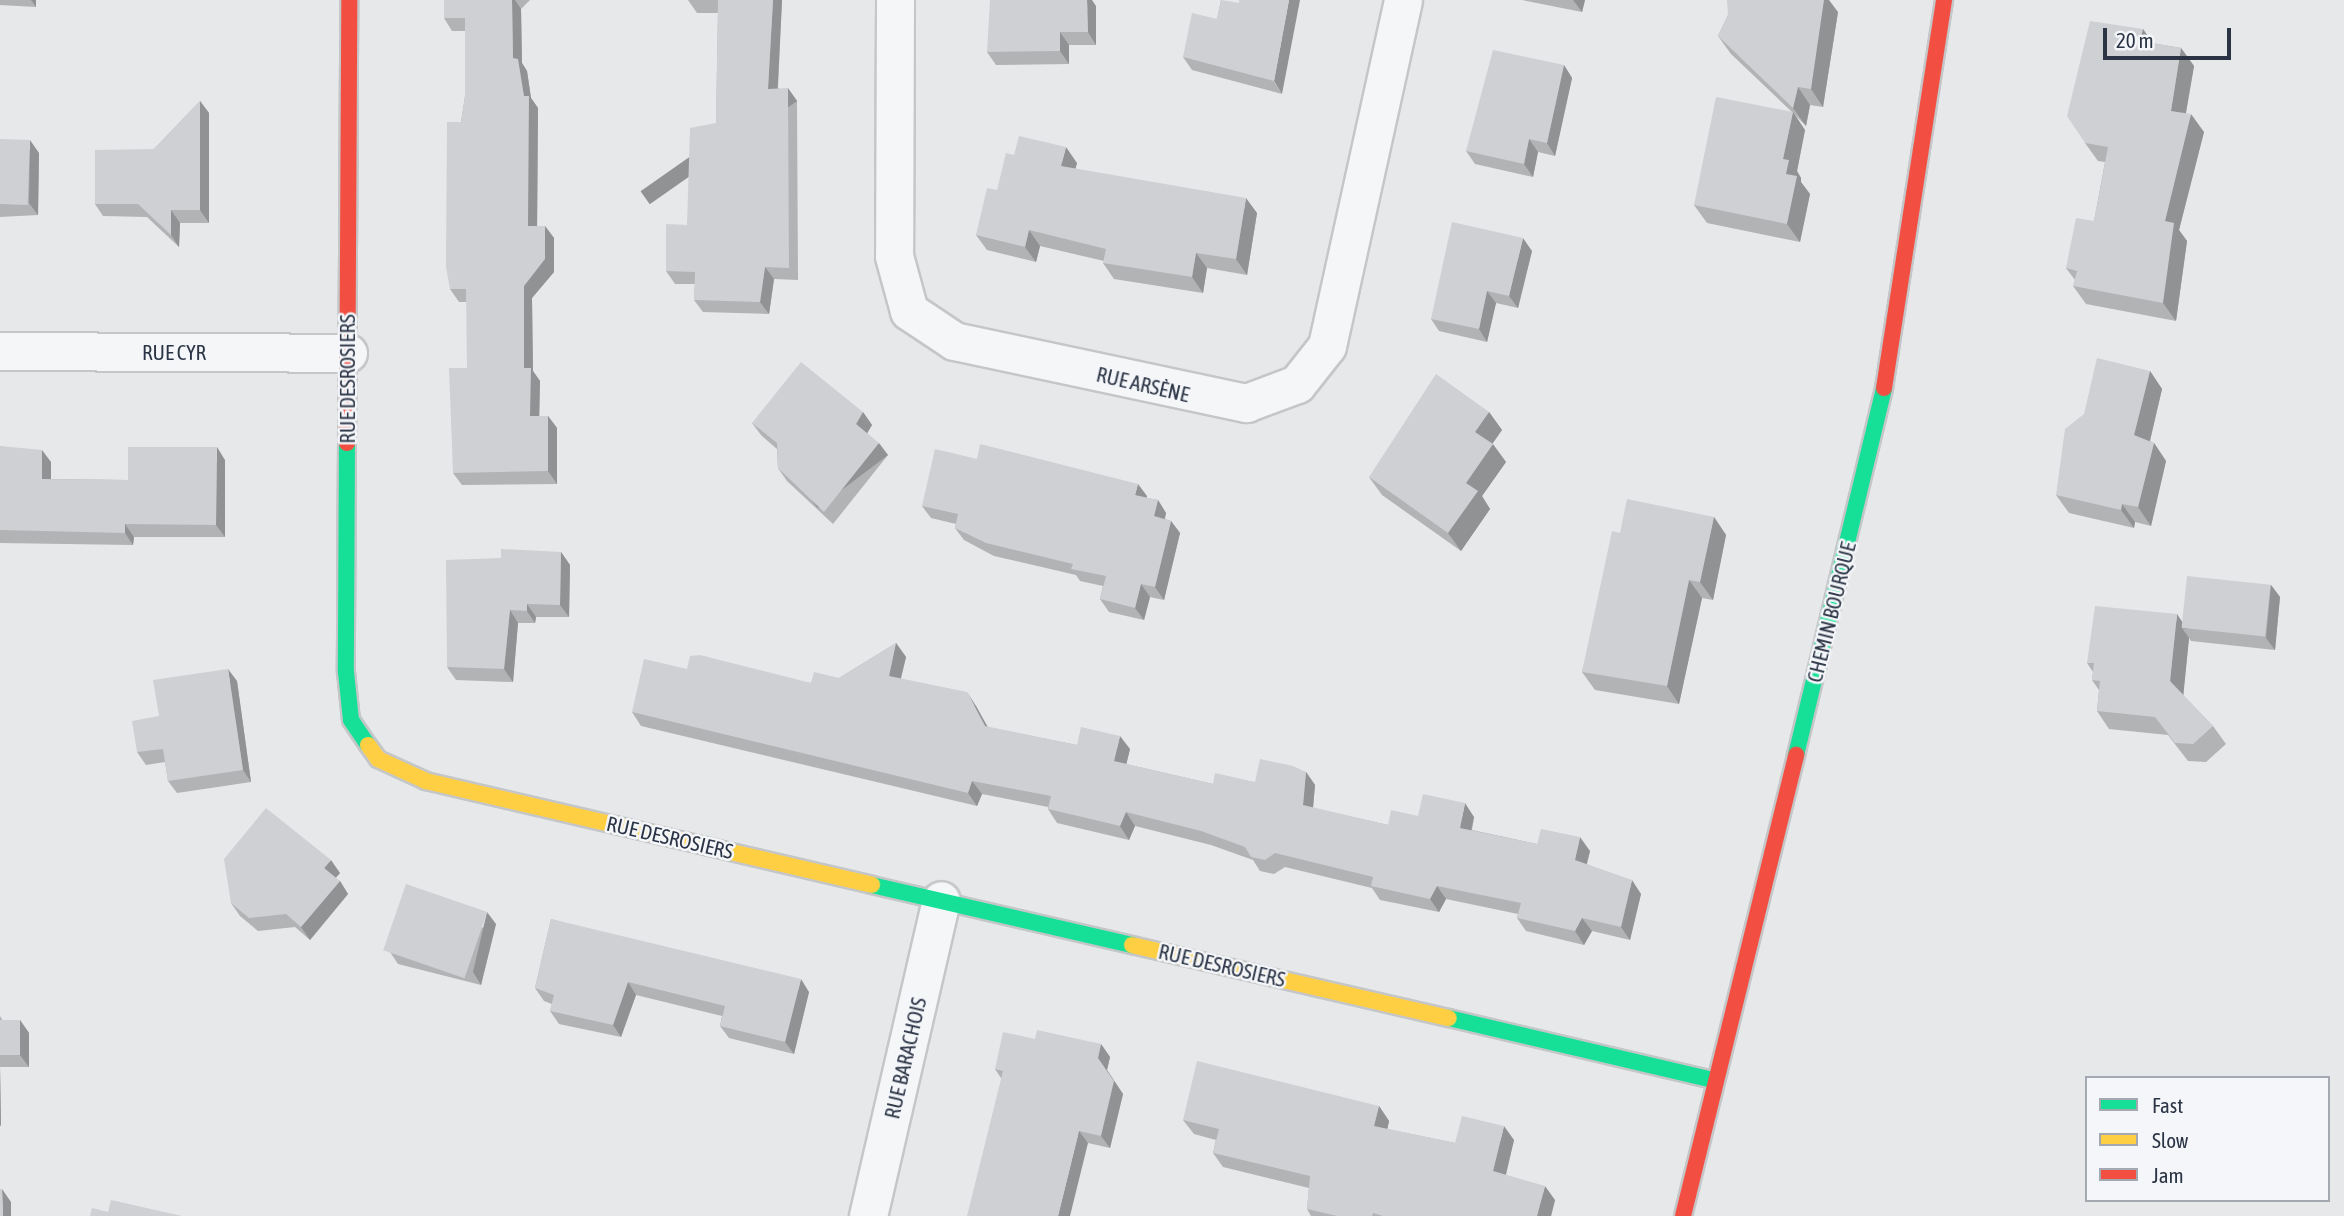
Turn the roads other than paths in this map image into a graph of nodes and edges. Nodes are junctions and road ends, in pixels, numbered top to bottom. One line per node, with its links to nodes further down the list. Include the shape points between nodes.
1 (349, 0): 6 (street, RUE DESROSIERS)
2 (895, 0): 3 (street, RUE ARSÈNE, via 894,257 909,311 954,341 1246,403 1297,384 1327,346)
3 (1403, 0)
4 (1944, 0): 8 (street, CHEMIN BOURQUE, via 1878,423)
5 (0, 351): 6 (street, RUE CYR)
6 (348, 353): 7 (street, RUE DESROSIERS, via 346,672 351,720 368,751 426,780)
7 (941, 900): 8 (street, RUE DESROSIERS); 9 (street, RUE BARACHOIS)
8 (1714, 1080): 10 (street, CHEMIN BOURQUE)
9 (868, 1216)
10 (1683, 1216)

